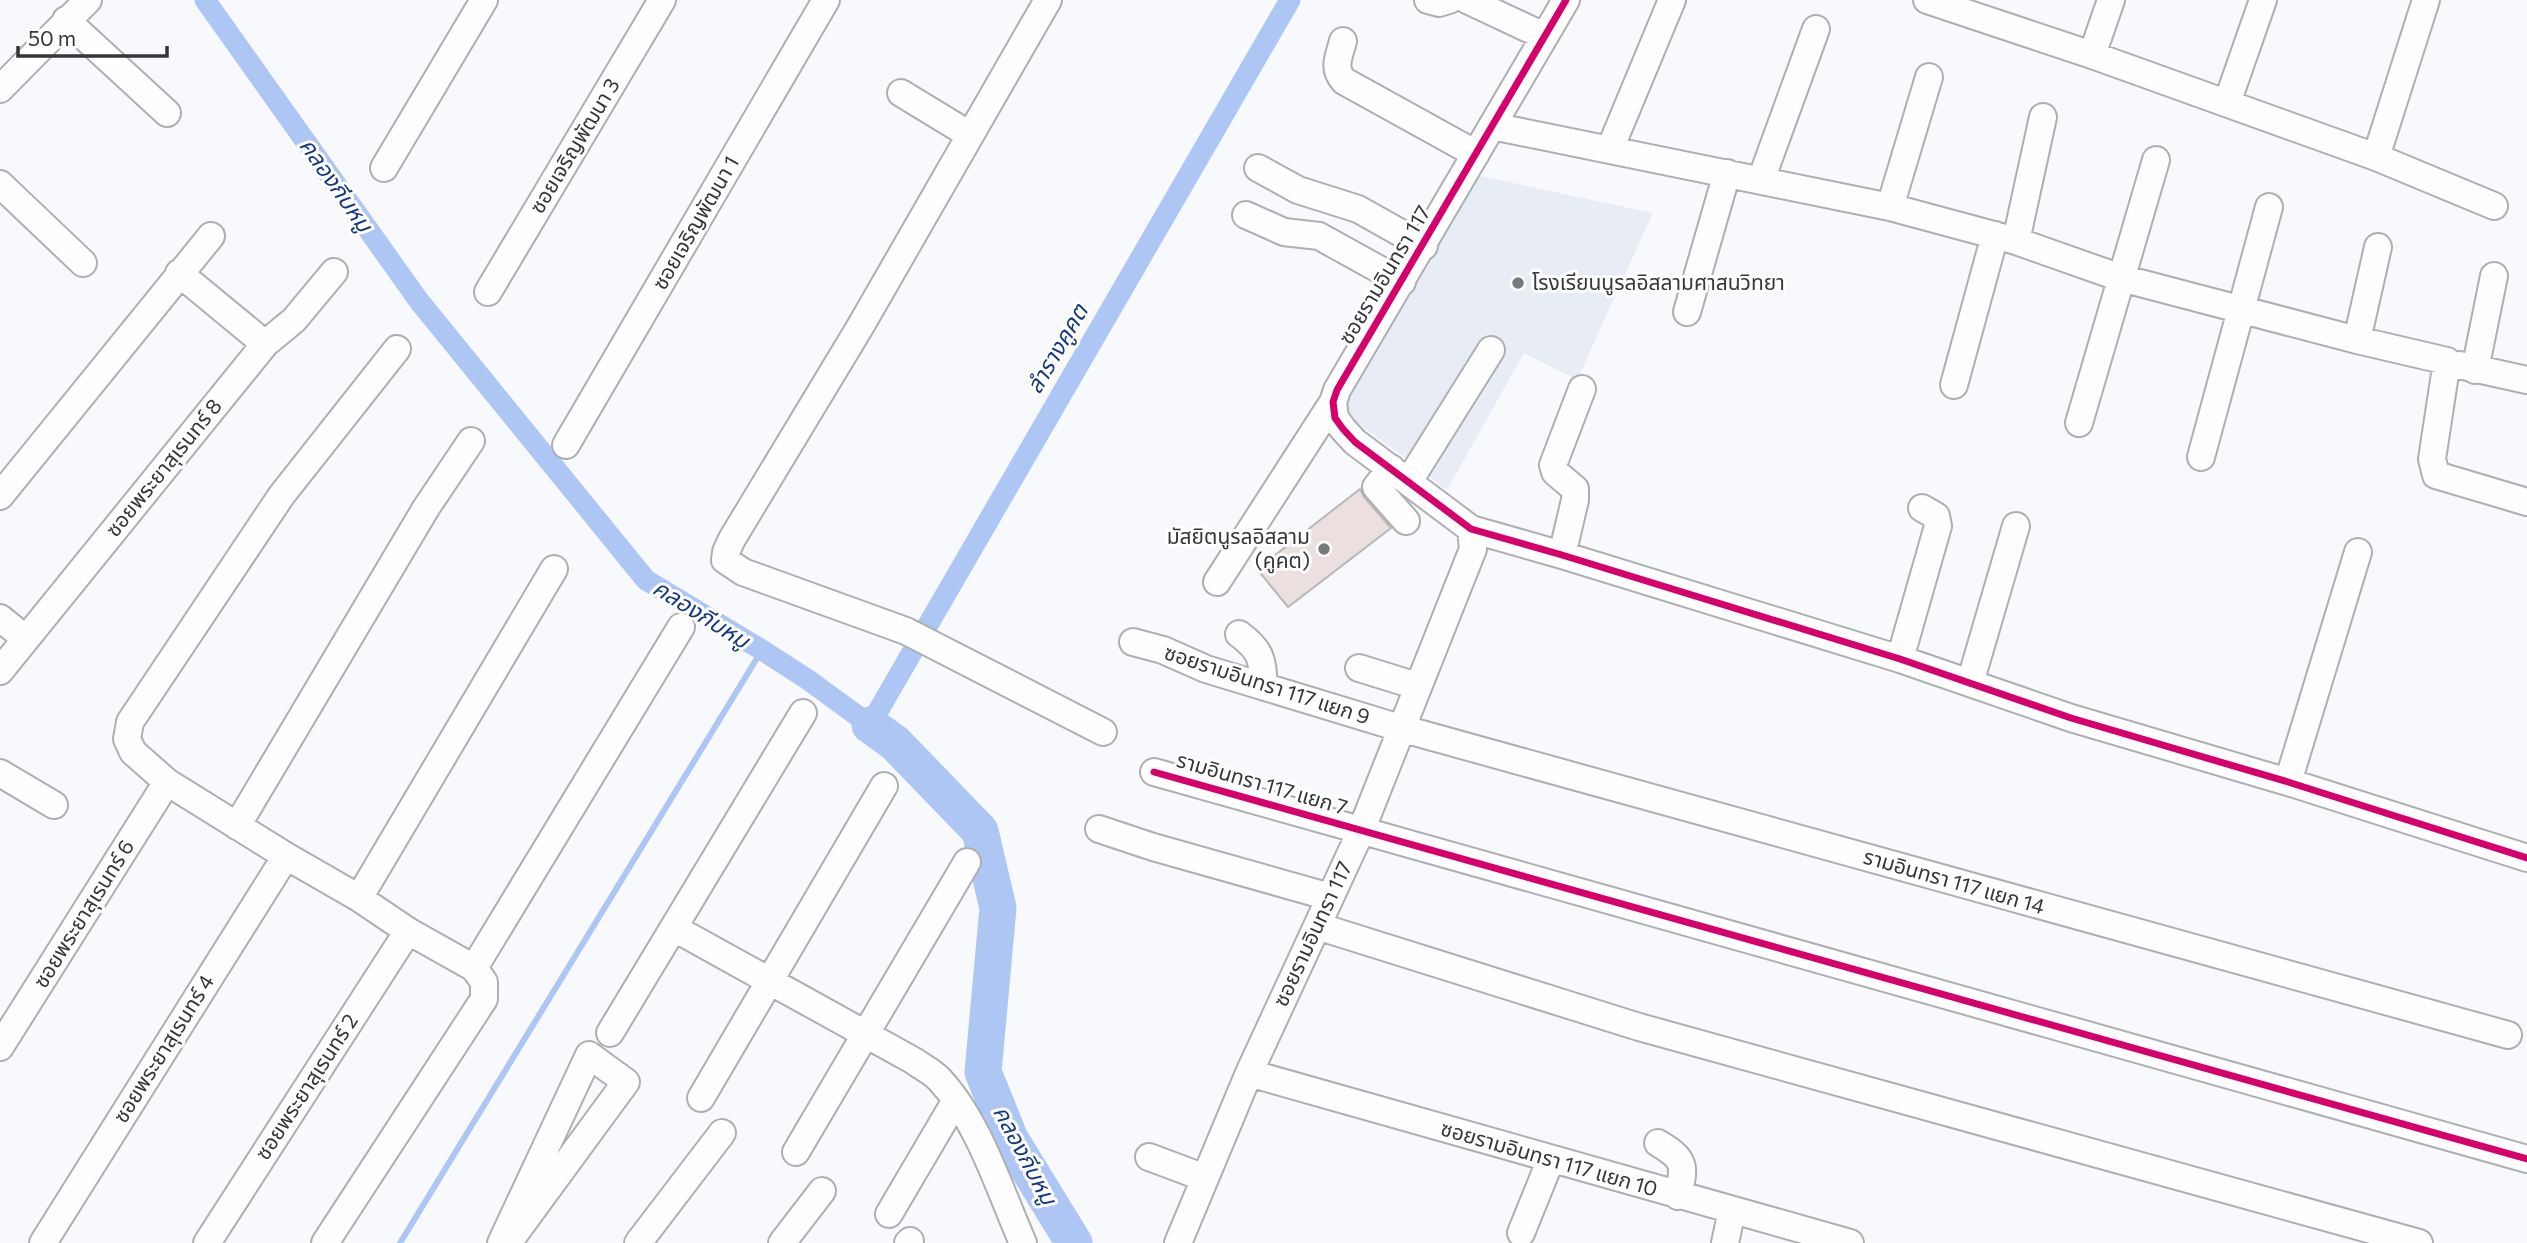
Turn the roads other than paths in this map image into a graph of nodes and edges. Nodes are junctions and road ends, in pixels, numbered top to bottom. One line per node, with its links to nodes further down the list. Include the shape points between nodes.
1 (88, 0): 15 (street)
2 (484, 0): 32 (street)
3 (662, 0): 51 (street, ซอยเจริญพัฒนา 3)
4 (826, 0): 66 (street, ซอยเจริญพัฒนา 1)
5 (1048, 0): 27 (street)
6 (1428, 0): 7 (street)
7 (1449, 0)
8 (1467, 0): 17 (street)
9 (1566, 0): 17 (street, ซอยรามอินทรา 117)
10 (1672, 0): 28 (street)
11 (2111, 0): 19 (street)
12 (2263, 0): 23 (street)
13 (2426, 0): 30 (street)
14 (1943, 3): 19 (street)
15 (66, 20): 21 (street); 24 (street)
16 (1816, 29): 35 (street)
17 (1544, 36): 26 (street, ซอยรามอินทรา 117)
18 (1343, 41): 29 (street, via 1336,66 1344,81)
19 (2092, 55): 23 (street)
20 (1929, 77): 38 (street)
21 (0, 89)
22 (901, 93): 27 (street)
23 (2227, 103): 30 (street)
24 (167, 113)
25 (2043, 117): 42 (street)
26 (1492, 126): 28 (street); 29 (street, ซอยรามอินทรา 117)
27 (970, 135): 92 (street, via 725,560 743,572 906,631)
28 (1610, 149): 34 (street)
29 (1476, 154): 43 (street, ซอยรามอินทรา 117)
30 (2376, 157): 37 (street)
31 (2156, 160): 49 (street)
32 (384, 168)
33 (1258, 168): 43 (street, via 1298,190 1358,209)
34 (1727, 173): 35 (street); 53 (street)
35 (1762, 180): 38 (street)
36 (0, 184): 45 (street)
37 (2494, 206)
38 (1890, 207): 42 (street)
39 (2269, 207): 52 (street)
40 (1246, 215): 50 (street, via 1284,232 1319,236)
41 (211, 236): 47 (street)
42 (2006, 238): 49 (street); 61 (street)
43 (1424, 246): 50 (street, ซอยรามอินทรา 117)
44 (2378, 247): 54 (street)
45 (83, 263)
46 (334, 272): 55 (street, ซอยพระยาสุเรนทร์ 8, via 294,320)
47 (179, 273): 55 (street); 69 (street)
48 (2494, 276): 59 (street)
49 (2121, 278): 52 (street); 64 (street)
50 (1402, 282): 63 (street, ซอยรามอินทรา 117)
51 (488, 292)
52 (2242, 311): 54 (street); 67 (street)
53 (1687, 312)
54 (2357, 340): 58 (street)
55 (265, 344): 82 (street, ซอยพระยาสุเรนทร์ 8)
56 (397, 349): 95 (street, via 281,496 130,722 127,739 133,752)
57 (1491, 350): 68 (street)
58 (2447, 361): 59 (street); 70 (street, via 2432,459 2436,475)
59 (2474, 370): 60 (street)
60 (2527, 380)
61 (1954, 385)
62 (1581, 389): 76 (street, via 1553,465 1575,489)
63 (1333, 402): 68 (street, via 1335,418 1343,429); 78 (street, ซอยรามอินทรา 117)
64 (2079, 423)
65 (471, 441): 99 (street, via 426,508)
66 (566, 446)
67 (2201, 457)
68 (1400, 475): 72 (street, via 1376,486); 74 (street)
69 (0, 496)
70 (2527, 502)
71 (1922, 508): 84 (street, via 1936,516 1938,526)
72 (1406, 521)
73 (2016, 526): 87 (street)
74 (1471, 529): 76 (street); 88 (street, ซอยรามอินทรา 117, via 1473,549)
75 (2358, 552): 96 (street)
76 (1562, 555): 84 (street)
77 (554, 569): 106 (street)
78 (1217, 582)
79 (0, 618): 82 (street)
80 (681, 626): 110 (street)
81 (1239, 634): 89 (street, via 1259,652)
82 (26, 639): 86 (street, ซอยพระยาสุเรนทร์ 8)
83 (1133, 642): 89 (street, ซอยรามอินทรา 117 แยก 9)
84 (1900, 659): 87 (street)
85 (1359, 668): 88 (street)
86 (0, 671)
87 (1970, 683): 96 (street)
88 (1417, 686): 91 (street, ซอยรามอินทรา 117)
89 (1264, 687): 91 (street, ซอยรามอินทรา 117 แยก 9)
90 (803, 713): 108 (street)
91 (1401, 728): 101 (street, ซอยรามอินทรา 117); 114 (street, รามอินทรา 117 แยก 14)
92 (1103, 732)
93 (0, 772): 98 (street)
94 (1153, 772): 101 (street, รามอินทรา 117 แยก 7)
95 (167, 782): 99 (street); 115 (street, ซอยพระยาสุเรนทร์ 6)
96 (2288, 782): 103 (street)
97 (884, 786): 111 (street)
98 (54, 805)
99 (237, 826): 102 (street)
100 (1098, 829): 105 (street)
101 (1361, 831): 105 (street, ซอยรามอินทรา 117); 124 (street, รามอินทรา 117 แยก 7)
102 (286, 856): 106 (street); 131 (street, ซอยพระยาสุเรนทร์ 4)
103 (2527, 858)
104 (967, 862): 113 (street)
105 (1330, 897): 107 (street, ซอยรามอินทรา 117)
106 (359, 898): 109 (street)
107 (1317, 926): 116 (street, ซอยรามอินทรา 117); 142 (street, via 1639,1027)
108 (674, 928): 111 (street); 112 (street)
109 (408, 931): 110 (street); 132 (street, ซอยพระยาสุเรนทร์ 2)
110 (474, 968): 133 (street, via 484,982 484,999)
111 (769, 982): 113 (street); 117 (street)
112 (610, 1033)
113 (866, 1035): 118 (street, via 939,1077); 121 (street)
114 (2508, 1035)
115 (0, 1047)
116 (1249, 1073): 123 (street, ซอยรามอินทรา 117 แยก 10); 125 (street, ซอยรามอินทรา 117)
117 (701, 1098)
118 (956, 1100): 129 (street); 138 (street, via 979,1140)
119 (722, 1133): 136 (street)
120 (1658, 1143): 127 (street, via 1682,1161)
121 (796, 1152)
122 (1149, 1157): 125 (street)
123 (1551, 1159): 127 (street, ซอยรามอินทรา 117 แยก 10); 130 (street)
124 (2527, 1159)
125 (1205, 1178): 139 (street, ซอยรามอินทรา 117)
126 (822, 1191): 137 (street)
127 (1678, 1196): 128 (street, ซอยรามอินทรา 117 แยก 10)
128 (1732, 1210): 140 (street); 141 (street, ซอยรามอินทรา 117 แยก 10)
129 (889, 1214)
130 (1521, 1233)
131 (43, 1243)
132 (207, 1243)
133 (325, 1243)
134 (501, 1243): 135 (street, via 589,1055 626,1082)
135 (508, 1243)
136 (638, 1243)
137 (782, 1243)
138 (1023, 1243)
139 (1178, 1243)
140 (1725, 1243)
141 (1850, 1243)
142 (2419, 1243)

